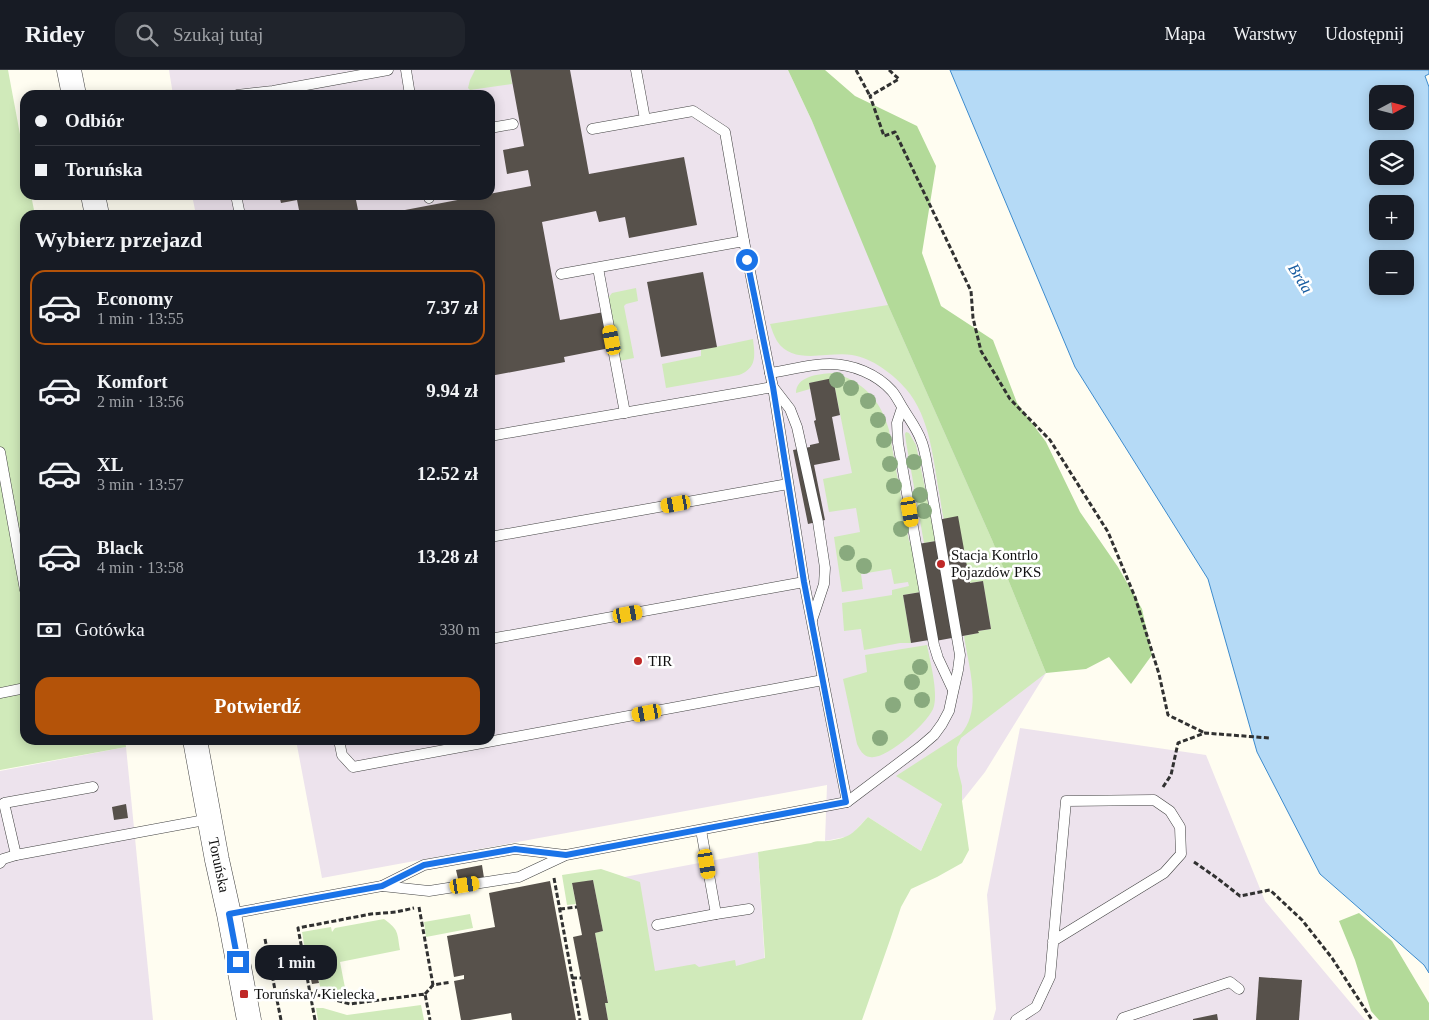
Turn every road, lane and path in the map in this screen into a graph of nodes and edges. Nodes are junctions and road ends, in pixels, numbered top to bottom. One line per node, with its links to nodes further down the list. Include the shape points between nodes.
1 (69, 70): 7 (street)
2 (388, 70): 8 (lane)
3 (406, 70): 9 (lane)
4 (636, 70): 11 (lane)
5 (856, 70): 10 (path)
6 (889, 70): 10 (path, via 898,79)
7 (73, 90)
8 (278, 90)
9 (409, 90)
10 (870, 96): 34 (path, via 884,136 895,132 971,291 981,351 1010,399 1050,440 1108,532 1135,597 1168,715)
11 (646, 118): 14 (lane); 15 (lane, via 693,111 725,132)
12 (513, 124): 13 (lane)
13 (495, 127)
14 (592, 128)
15 (744, 241): 16 (lane); 18 (lane)
16 (598, 268): 17 (lane); 21 (lane)
17 (561, 274)
18 (770, 373): 19 (lane); 20 (lane, via 813,365 849,366 879,379 891,390)
19 (773, 387): 21 (lane); 24 (lane); 28 (lane, via 790,409 797,427 818,522 825,568 824,584)
20 (902, 408): 32 (lane, via 897,422 898,443 934,645); 32 (lane, via 921,440 928,470 960,655)
21 (625, 413): 22 (lane)
22 (495, 435)
23 (0, 452): 26 (lane)
24 (788, 484): 25 (lane); 27 (lane)
25 (495, 536)
26 (20, 562)
27 (804, 582): 28 (lane); 29 (lane)
28 (811, 621): 30 (lane)
29 (495, 638)
30 (823, 680): 36 (lane); 42 (lane)
31 (20, 689): 33 (lane)
32 (953, 690): 42 (lane, via 948,711 934,735)
33 (0, 693)
34 (1205, 733): 35 (path); 41 (path, via 1178,743 1171,775)
35 (1269, 738)
36 (495, 741)
37 (196, 745): 43 (street, Toruńska)
38 (341, 745): 39 (lane, via 342,755 353,767)
39 (472, 745)
40 (93, 787): 46 (lane, via 4,803)
41 (1154, 800): 45 (lane, via 1170,811 1180,827); 60 (lane, via 1066,801)
42 (846, 802): 44 (lane)
43 (210, 819): 46 (lane); 56 (street, Toruńska)
44 (701, 830): 47 (lane); 57 (lane)
45 (1181, 854): 60 (lane, via 1164,873); 76 (path, via 1240,896 1270,890 1302,920 1332,958)
46 (16, 855): 48 (lane)
47 (566, 855): 50 (lane, via 519,877 429,891); 50 (lane, via 515,849 424,865)
48 (1, 860)
49 (554, 877): 54 (path)
50 (382, 886): 56 (lane)
51 (427, 905): 52 (path)
52 (419, 906): 64 (path); 66 (path, via 298,928)
53 (577, 907): 54 (path)
54 (560, 909): 61 (path)
55 (749, 909): 57 (lane)
56 (229, 914): 69 (street, Toruńska)
57 (716, 914): 58 (lane)
58 (657, 925)
59 (265, 939): 68 (path)
60 (1053, 941): 74 (lane, via 1050,977 1036,1007)
61 (572, 978): 62 (path); 73 (path)
62 (581, 978)
63 (450, 982): 64 (path)
64 (433, 985): 67 (path)
65 (1239, 989): 75 (lane, via 1230,982)
66 (310, 993): 67 (path, via 350,1004); 68 (path); 71 (path)
67 (424, 994): 72 (path)
68 (277, 1000): 70 (path)
69 (249, 1020)
70 (281, 1020)
71 (316, 1020)
72 (430, 1020)
73 (580, 1020)
74 (1016, 1020)
75 (1122, 1020)
76 (1372, 1020)

